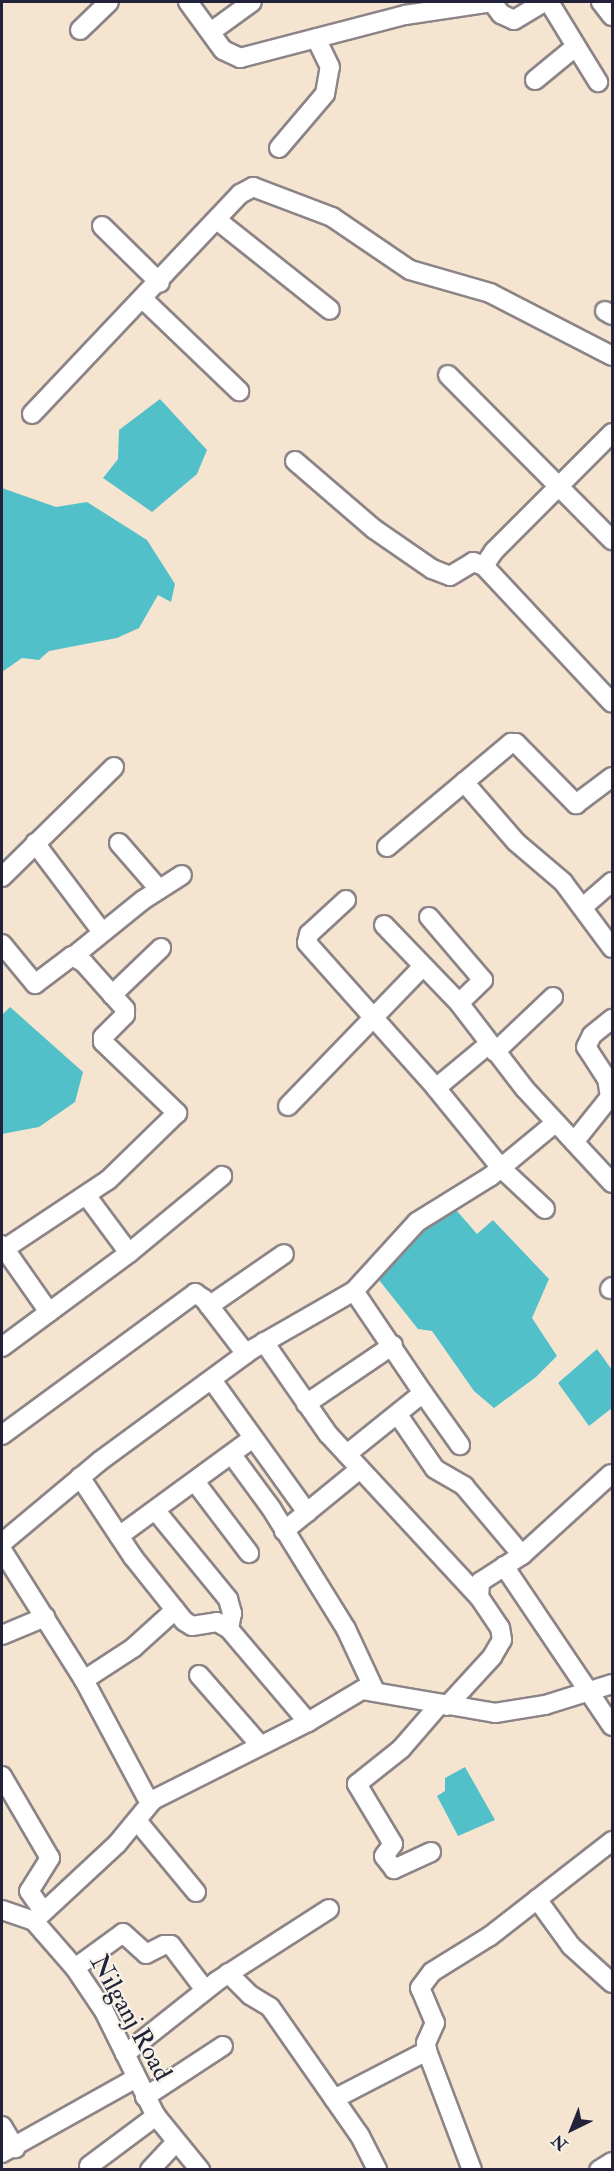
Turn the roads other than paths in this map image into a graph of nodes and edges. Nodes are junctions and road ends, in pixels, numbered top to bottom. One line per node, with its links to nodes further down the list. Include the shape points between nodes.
1 (109, 2): 10 (street)
2 (188, 2): 11 (street)
3 (252, 2): 11 (street)
4 (492, 2): 5 (street, via 501,14 514,20); 8 (street)
5 (544, 2)
6 (549, 2): 13 (street)
7 (601, 2): 9 (street)
8 (401, 8): 12 (street)
9 (612, 16)
10 (80, 30)
11 (212, 32): 12 (street, via 223,50 240,58)
12 (316, 38): 16 (street, via 330,67 325,94)
13 (575, 47): 14 (street); 15 (street)
14 (535, 80)
15 (598, 82)
16 (279, 148)
17 (217, 220): 19 (street); 21 (street); 22 (street, via 248,189 268,190 343,224 410,270 490,293)
18 (102, 226): 19 (street)
19 (160, 283): 20 (street)
20 (144, 300): 24 (street); 25 (street)
21 (330, 310)
22 (612, 356)
23 (448, 375): 28 (street)
24 (239, 391)
25 (32, 414)
26 (612, 433): 28 (street)
27 (295, 461): 30 (street, via 374,529 432,569 450,576 473,562)
28 (559, 489): 29 (street); 30 (street, via 494,551)
29 (612, 540)
30 (484, 566): 31 (street)
31 (612, 703)
32 (114, 767): 35 (street)
33 (612, 777): 34 (street, via 576,804 516,743 511,743)
34 (464, 782): 37 (street); 43 (street, via 516,842 553,871)
35 (35, 843): 39 (street); 46 (street)
36 (119, 843): 41 (street)
37 (387, 847)
38 (182, 875): 41 (street)
39 (2, 877)
40 (612, 882): 43 (street)
41 (159, 890): 46 (street)
42 (346, 900): 56 (street, via 306,939)
43 (583, 907): 49 (street)
44 (429, 918): 54 (street, via 483,980)
45 (384, 925): 51 (street)
46 (102, 932): 50 (street)
47 (2, 944): 50 (street, via 35,984)
48 (161, 948): 52 (street)
49 (612, 948)
50 (75, 955): 52 (street)
51 (423, 966): 54 (street); 56 (street)
52 (112, 994): 66 (street, via 126,1012 103,1037 103,1042 177,1113 150,1143)
53 (553, 998): 57 (street)
54 (459, 1003): 57 (street)
55 (612, 1019): 59 (street, via 592,1035 586,1047)
56 (374, 1020): 58 (street); 60 (street)
57 (492, 1048): 58 (street); 61 (street)
58 (436, 1088): 63 (street)
59 (612, 1089): 62 (street, via 607,1104)
60 (288, 1106)
61 (555, 1123): 62 (street); 63 (street)
62 (574, 1142): 65 (street)
63 (501, 1168): 67 (street); 71 (street, via 417,1222)
64 (222, 1176): 69 (street)
65 (612, 1183)
66 (86, 1195): 68 (street); 69 (street)
67 (545, 1209)
68 (3, 1247): 73 (street)
69 (129, 1253): 73 (street)
70 (285, 1254): 72 (street)
71 (354, 1291): 74 (street); 75 (street)
72 (209, 1306): 77 (street); 82 (street, via 200,1294 189,1295)
73 (49, 1312): 76 (street)
74 (264, 1342): 77 (street); 80 (street)
75 (393, 1345): 79 (street); 80 (street)
76 (2, 1347)
77 (246, 1354): 78 (street)
78 (212, 1380): 83 (street); 89 (street)
79 (423, 1393): 81 (street); 84 (street)
80 (306, 1404): 85 (street)
81 (398, 1415): 85 (street); 98 (street, via 435,1469 464,1486)
82 (2, 1435)
83 (253, 1438): 86 (street); 92 (street)
84 (460, 1445)
85 (347, 1454): 87 (street)
86 (232, 1455): 90 (street); 93 (street)
87 (360, 1469): 92 (street); 100 (street)
88 (612, 1475): 98 (street)
89 (80, 1477): 94 (street); 95 (street)
90 (196, 1483): 91 (street); 97 (street)
91 (156, 1511): 94 (street); 103 (street, via 228,1599 232,1613)
92 (306, 1512): 93 (street)
93 (284, 1531): 108 (street, via 346,1629)
94 (119, 1536): 101 (street)
95 (2, 1543)
96 (2, 1550): 102 (street)
97 (249, 1553)
98 (522, 1555): 99 (street)
99 (504, 1566): 100 (street, via 480,1582); 109 (street)
100 (479, 1597): 110 (street, via 502,1640 492,1658)
101 (175, 1610): 103 (street, via 192,1626 217,1622); 106 (street, via 133,1648)
102 (45, 1617): 104 (street); 106 (street)
103 (229, 1629): 111 (street)
104 (2, 1635)
105 (200, 1675): 113 (street)
106 (84, 1680): 115 (street, via 146,1796)
107 (612, 1684): 109 (street)
108 (374, 1689): 110 (street); 111 (street, via 350,1694)
109 (588, 1690): 110 (street, via 544,1705 495,1713); 112 (street)
110 (444, 1705): 118 (street, via 401,1749 357,1784 393,1844 384,1856 394,1869)
111 (308, 1722): 113 (street)
112 (612, 1726)
113 (260, 1745): 115 (street)
114 (2, 1776): 123 (street, via 50,1858 29,1891)
115 (153, 1800): 116 (street)
116 (138, 1822): 119 (street); 123 (street)
117 (612, 1841): 120 (street)
118 (431, 1852)
119 (196, 1892)
120 (537, 1899): 126 (street, via 571,1946); 129 (street, via 424,1980 421,1997 435,2023 426,2043)
121 (329, 1909): 125 (street)
122 (2, 1910): 123 (street, Nilganj Road)
123 (38, 1916): 124 (street, Nilganj Road)
124 (75, 1968): 127 (street, via 123,1933 146,1954 164,1945 171,1946); 130 (street, Nilganj Road, via 104,2011)
125 (228, 1973): 127 (street); 133 (street, via 250,1995 270,2007)
126 (612, 1983)
127 (205, 1990): 130 (street)
128 (223, 2046): 132 (street)
129 (428, 2051): 133 (street); 143 (street)
130 (124, 2054): 131 (street, Nilganj Road)
131 (136, 2079): 132 (street, Nilganj Road); 137 (street)
132 (145, 2097): 134 (street, Nilganj Road)
133 (334, 2099): 142 (street)
134 (156, 2116): 136 (street, Nilganj Road); 139 (street)
135 (2, 2126): 137 (street)
136 (176, 2142): 140 (street); 141 (street, Nilganj Road)
137 (8, 2151)
138 (612, 2162): 144 (street)
139 (89, 2166)
140 (150, 2169)
141 (200, 2169)
142 (377, 2169)
143 (472, 2169)
144 (599, 2169)

